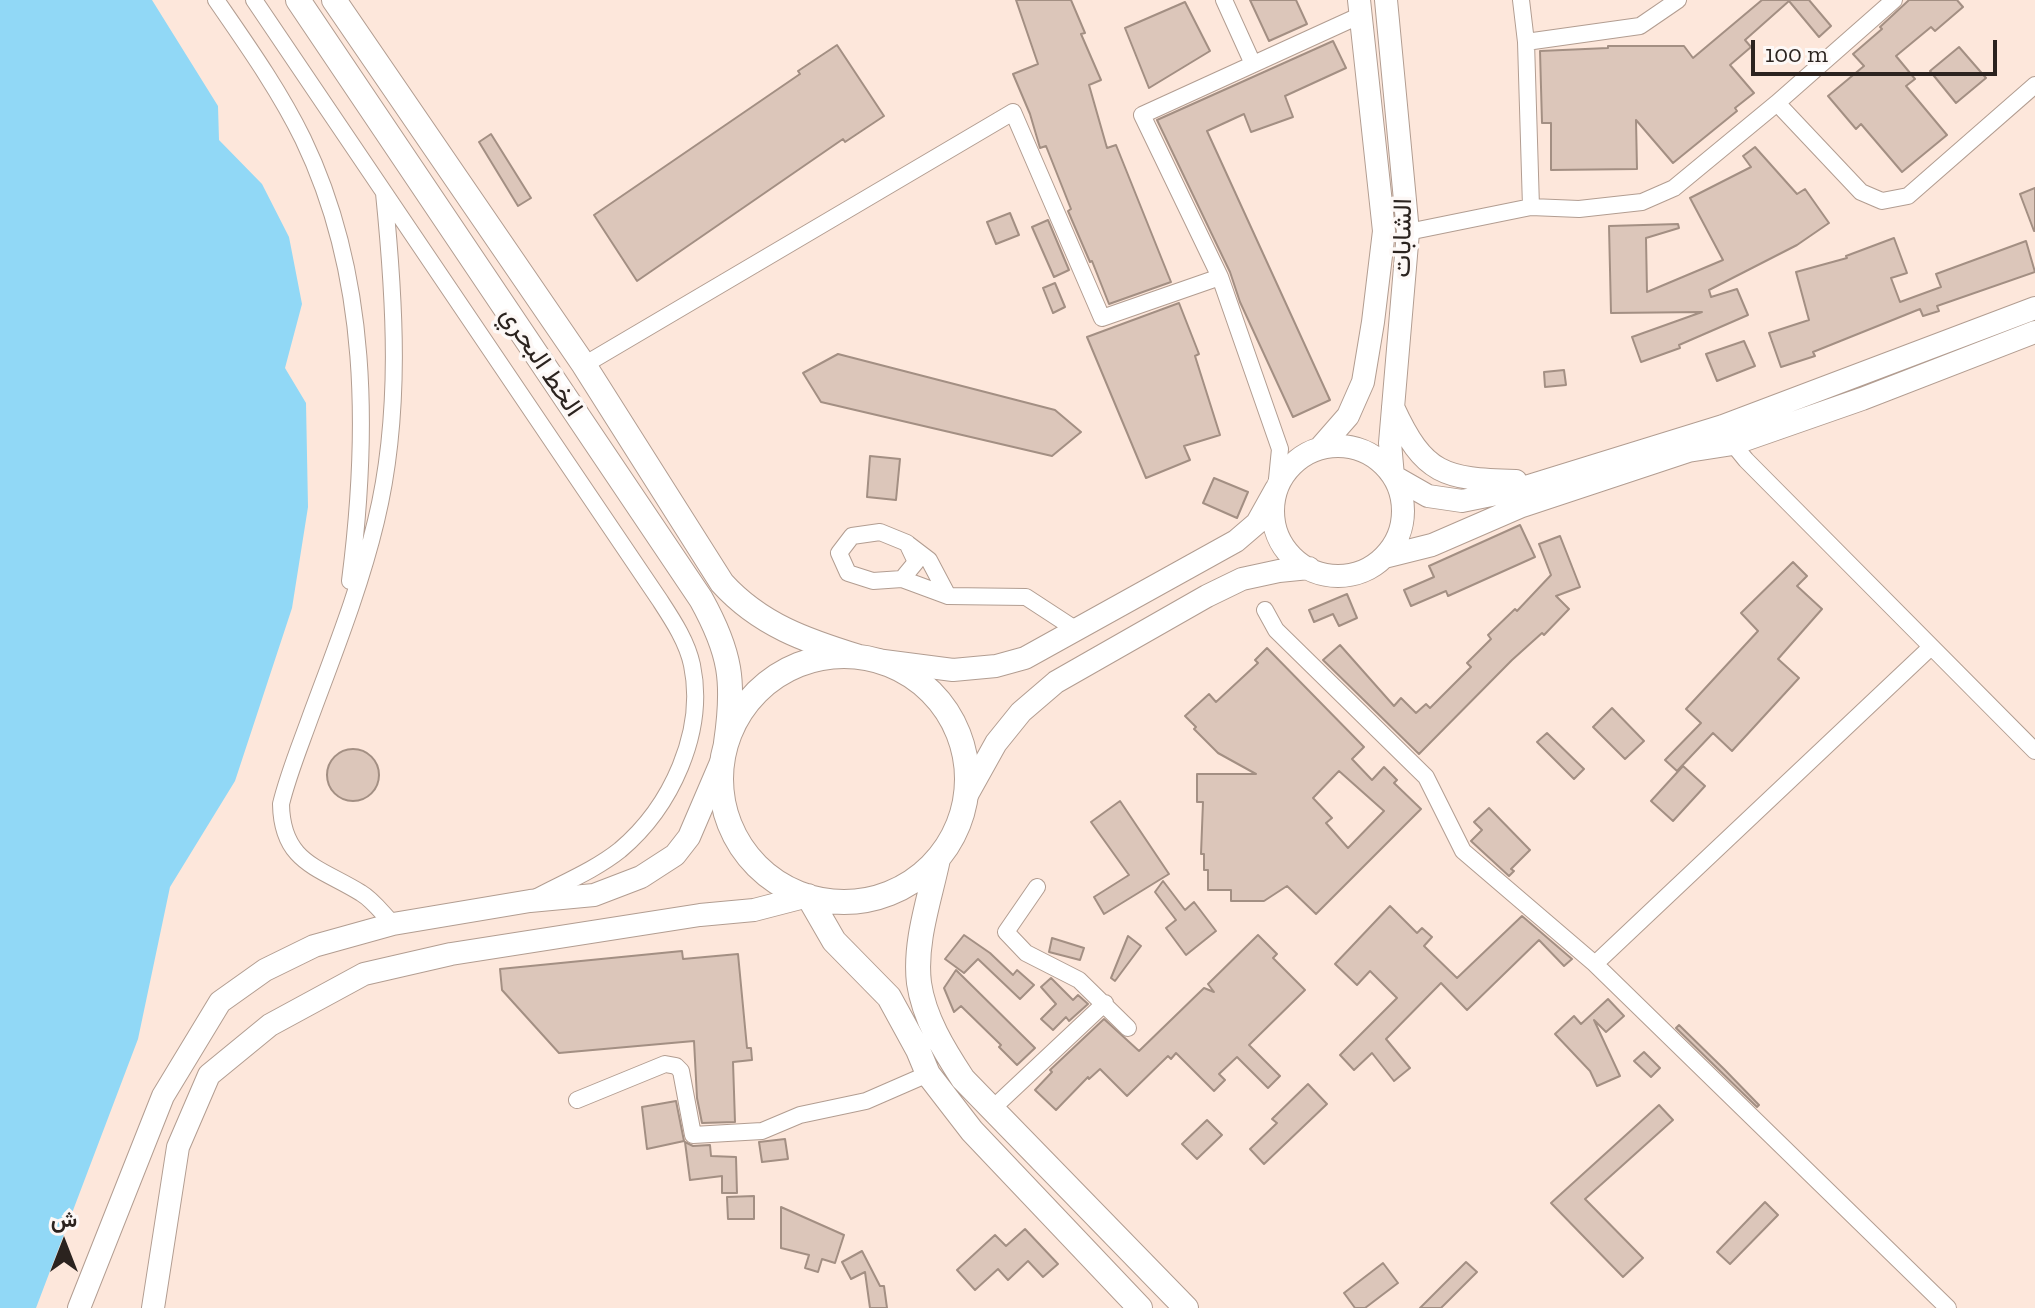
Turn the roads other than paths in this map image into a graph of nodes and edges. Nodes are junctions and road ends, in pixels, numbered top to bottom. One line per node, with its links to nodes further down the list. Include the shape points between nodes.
1 (216, 0): 35 (street, via 270,78 304,141 349,278 360,385 357,508)
2 (254, 0): 15 (street)
3 (298, 0): 39 (highway, الخط البحري, via 721,634 732,703)
4 (334, 0): 21 (highway, الخط البحري)
5 (1224, 0): 12 (street)
6 (1386, 0): 17 (main road, الشابات)
7 (1521, 0): 11 (street)
8 (1678, 0): 11 (street, via 1640,26)
9 (1894, 0): 14 (street)
10 (1360, 7): 12 (street); 25 (main road, الشابات, via 1384,231 1363,382 1348,416)
11 (1526, 42): 16 (street)
12 (1253, 64): 18 (street, via 1142,115)
13 (2035, 85): 14 (street, via 1908,196 1882,201 1861,192)
14 (1777, 103): 16 (street, via 1674,188 1642,202 1579,209)
15 (384, 192): 35 (street, via 392,270 392,422 376,521); 45 (street, via 659,599 691,663 695,690 688,741 656,810 618,851)
16 (1531, 207): 17 (street)
17 (1408, 232): 22 (main road, الشابات)
18 (1220, 277): 21 (street, via 1102,318 1013,112); 28 (street, via 1280,449)
19 (2035, 308): 24 (main road)
20 (2035, 332): 23 (main road)
21 (584, 365): 38 (highway, الخط البحري, via 736,598 786,632)
22 (1392, 404): 26 (main road, الشابات); 27 (main road, via 1421,457 1458,478)
23 (1733, 444): 24 (main road); 37 (street)
24 (1685, 445): 27 (main road); 30 (main road, via 1432,545)
25 (1320, 448): 26 (main road, via 1344,446 1366,452); 28 (main road, via 1298,459)
26 (1393, 476): 27 (main road, via 1428,496 1462,501); 30 (main road, via 1402,499 1402,524)
27 (1549, 478)
28 (1276, 489): 31 (main road, via 1275,529 1288,552); 36 (main road, via 1257,523 1236,541)
29 (907, 543): 32 (street, via 916,562); 32 (street, via 880,532 852,536 839,553 848,573 873,581); 33 (street, via 929,560)
30 (1384, 557): 31 (main road, via 1348,574)
31 (1309, 568): 41 (main road, via 1242,579 1056,682 996,743)
32 (902, 579): 33 (street)
33 (948, 596): 36 (street, via 1026,597)
34 (1265, 610): 47 (street, via 1276,630 1426,777 1463,851)
35 (346, 619): 46 (street, via 285,789 281,821 285,836 304,861 364,894)
36 (1075, 629): 38 (main road, via 1025,658 996,666 953,670)
37 (1931, 647): 40 (street); 47 (street)
38 (868, 659): 39 (highway, via 816,660 777,676 746,705); 41 (highway, via 909,674 947,711 962,742)
39 (724, 751): 44 (highway, via 722,795 739,844 762,871); 45 (main road, via 689,837 675,855 641,877 594,895)
40 (2035, 751)
41 (967, 795): 42 (highway, via 957,829)
42 (938, 859): 44 (highway, via 911,882 879,897 843,902); 52 (highway, via 918,961 919,985 945,1050)
43 (1037, 887): 48 (street, via 1006,932 1026,953 1079,980)
44 (808, 896): 50 (highway, via 834,941 889,997); 54 (main road, via 754,910 498,946 364,974 270,1025 209,1075 178,1147)
45 (530, 901): 46 (main road)
46 (393, 924): 53 (main road, via 314,946 265,970 220,1002 163,1096)
47 (1595, 964): 57 (street)
48 (1105, 1003): 49 (street); 52 (street)
49 (1128, 1028)
50 (928, 1074): 51 (street, via 866,1101 800,1115 762,1131 693,1135 681,1071 665,1064); 55 (highway, via 972,1131)
51 (577, 1100)
52 (992, 1109): 56 (highway)
53 (79, 1308)
54 (153, 1308)
55 (1140, 1308)
56 (1186, 1308)
57 (1948, 1308)

